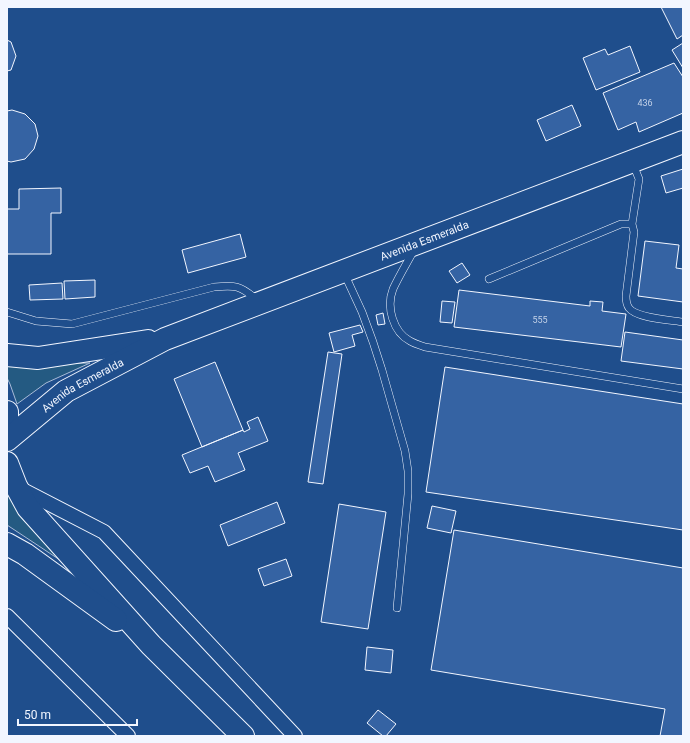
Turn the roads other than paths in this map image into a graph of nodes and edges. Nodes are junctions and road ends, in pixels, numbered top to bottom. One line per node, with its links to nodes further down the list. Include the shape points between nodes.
1 (683, 142): 2 (main road, Avenida Esmeralda)
2 (632, 162): 3 (lane, via 640,179); 4 (main road, Avenida Esmeralda)
3 (632, 224): 6 (lane, via 621,224); 9 (lane, via 634,232 626,296 629,309 641,315)
4 (418, 243): 5 (main road, Avenida Esmeralda); 12 (lane, via 393,290 390,304 392,318 399,332 409,341 425,347)
5 (343, 271): 7 (main road, Avenida Esmeralda); 19 (lane, via 373,342 405,451 408,494)
6 (489, 279)
7 (260, 302): 8 (lane, via 245,290 232,286 214,287 72,324 36,321); 10 (main road, Avenida Esmeralda)
8 (7, 312)
9 (683, 322)
10 (165, 339): 11 (main road, Avenida Esmeralda, via 38,358); 15 (main road, Avenida Esmeralda, via 66,391)
11 (7, 355)
12 (683, 389)
13 (7, 412): 14 (main road)
14 (7, 422)
15 (7, 440)
16 (7, 463): 17 (main road)
17 (16, 486): 21 (main road, via 28,508); 24 (street, via 104,532)
18 (7, 544): 21 (main road, via 25,554)
19 (397, 608)
20 (7, 616): 22 (street)
21 (151, 645): 23 (main road)
22 (128, 736)
23 (243, 736)
24 (295, 736)

